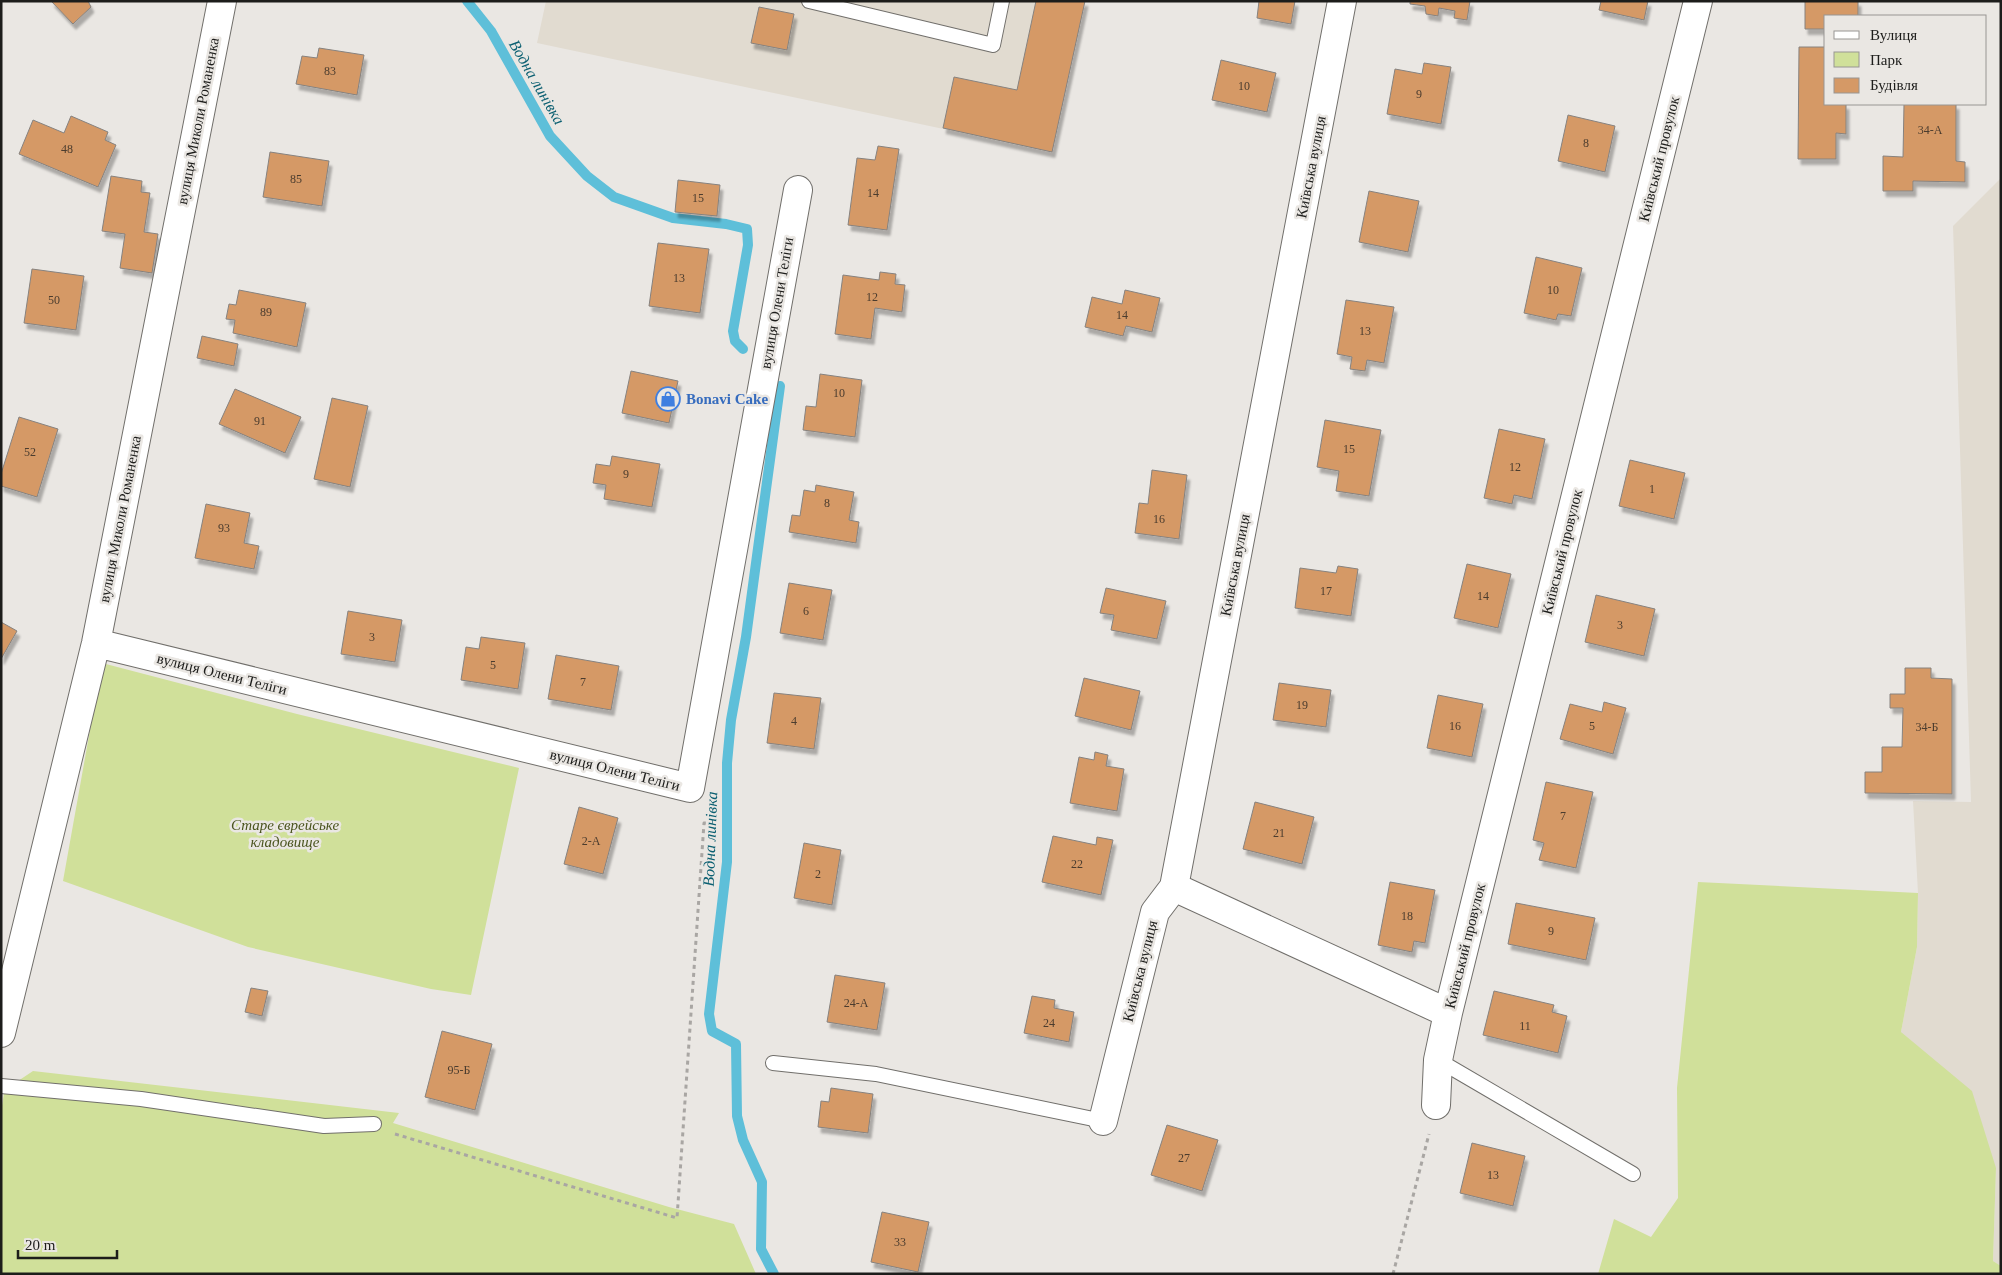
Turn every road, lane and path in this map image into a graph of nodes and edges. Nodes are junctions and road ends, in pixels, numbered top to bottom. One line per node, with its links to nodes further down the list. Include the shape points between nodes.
1 (222, 1): 7 (street, вулиця Миколи Романенка)
2 (809, 1): 3 (lane, via 993,45)
3 (1002, 1)
4 (1342, 1): 9 (street, Київська вулиця)
5 (1698, 1): 10 (street, Київський провулок)
6 (798, 190): 8 (street, вулиця Олени Теліги)
7 (96, 643): 8 (street, вулиця Олени Теліги); 11 (street, вулиця Миколи Романенка)
8 (690, 788): 17 (path, via 715,797 712,823 704,823 677,1218 383,1130)
9 (1174, 887): 10 (street); 16 (street, Київська вулиця, via 1154,912)
10 (1448, 1013): 12 (street, Київський провулок)
11 (1, 1033)
12 (1438, 1060): 15 (street, Київський провулок); 18 (lane)
13 (773, 1063): 16 (lane, via 876,1074)
14 (1, 1086): 17 (lane, via 141,1099 324,1126)
15 (1436, 1105): 19 (path)
16 (1104, 1121)
17 (374, 1124)
18 (1633, 1174)
19 (1393, 1274)

